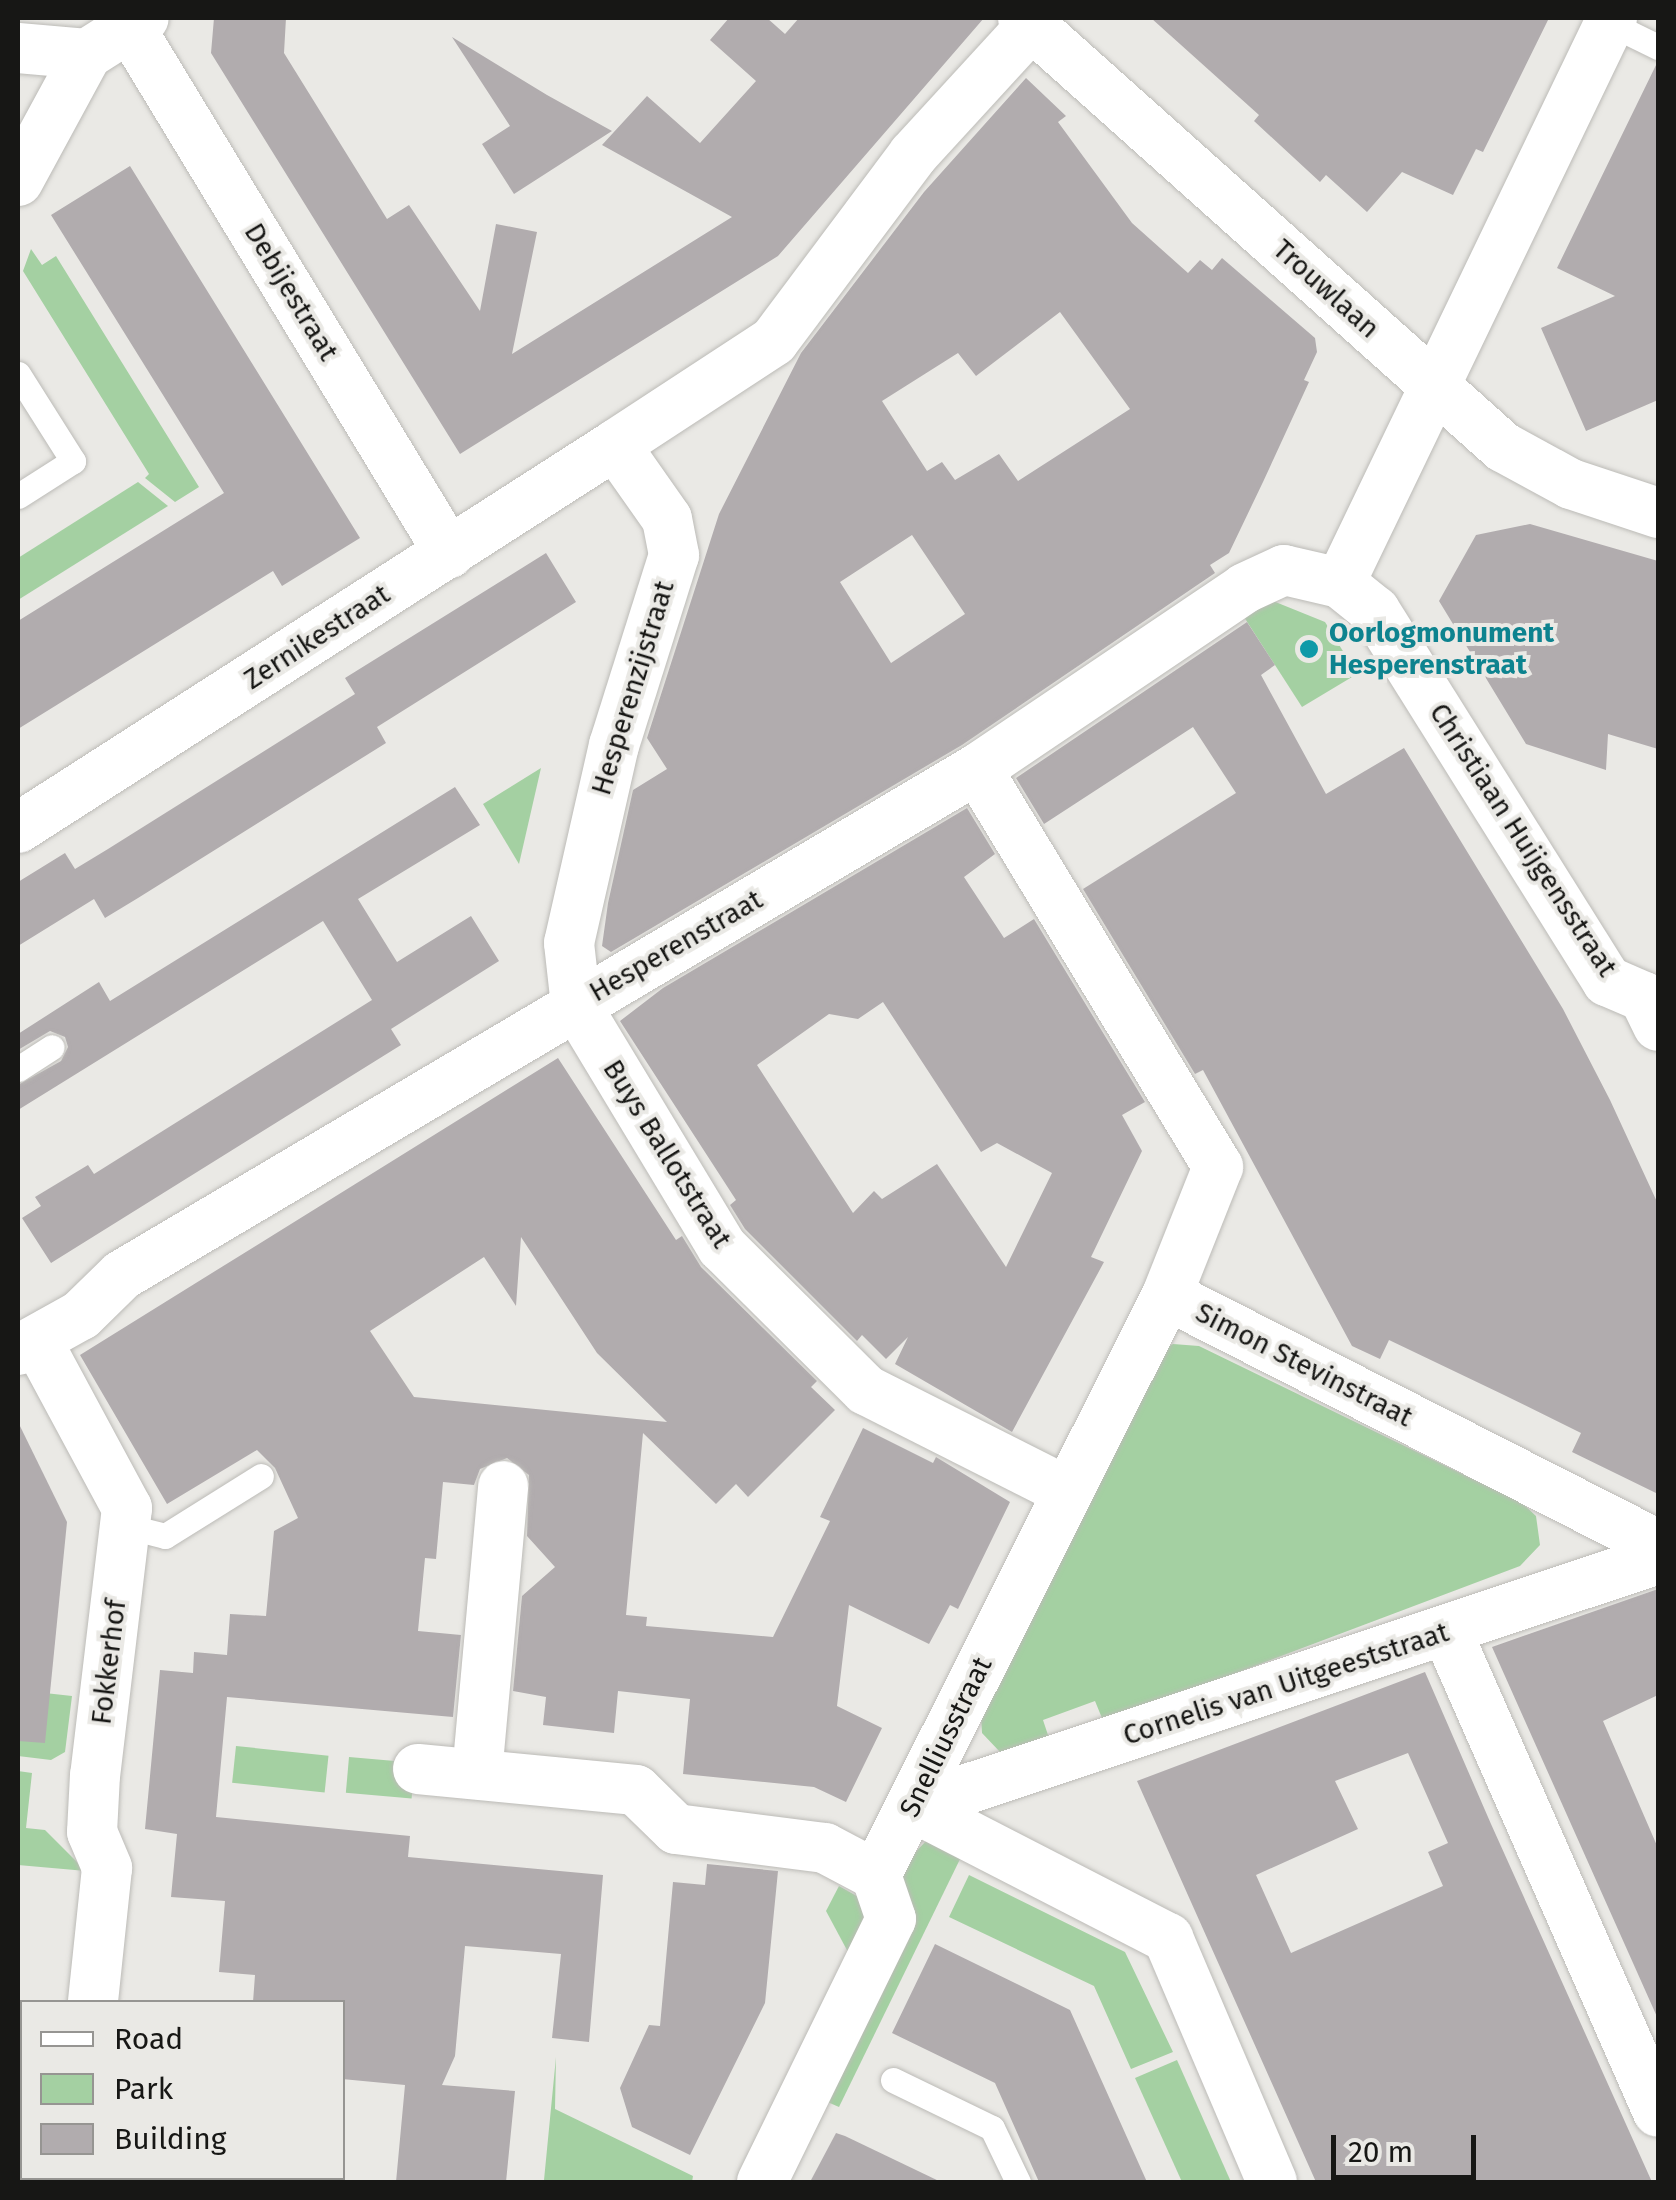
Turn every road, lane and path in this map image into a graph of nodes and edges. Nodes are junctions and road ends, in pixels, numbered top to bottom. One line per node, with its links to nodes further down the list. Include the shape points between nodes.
1 (1611, 20): 4 (lane); 9 (street)
2 (1028, 21): 9 (street, Trouwlaan); 10 (street, via 913,155 774,341)
3 (138, 24): 6 (street); 13 (street, Debijestraat)
4 (1658, 47)
5 (18, 48): 6 (street)
6 (87, 54): 7 (street)
7 (18, 181)
8 (18, 374): 11 (lane, via 73,461)
9 (1434, 386): 12 (street, Trouwlaan, via 1537,468); 14 (street)
10 (615, 445): 13 (street, Zernikestraat); 17 (street, Hesperenzijstraat, via 667,519 674,555 594,821 570,943)
11 (18, 496)
12 (1658, 513)
13 (449, 553): 16 (street, Zernikestraat)
14 (1340, 583): 15 (street, Hesperenstraat, via 1296,570 1264,576); 18 (street, Christiaan Huijgensstraat, via 1386,626 1607,982 1644,997)
15 (977, 769): 17 (street, Hesperenstraat); 21 (street, Simon Stevinstraat, via 1218,1167)
16 (18, 828)
17 (576, 1005): 22 (street, Hesperenstraat, via 122,1275 82,1315); 25 (street, Buys Ballotstraat, via 722,1247 761,1286 866,1390)
18 (1658, 1026)
19 (52, 1047): 20 (lane)
20 (18, 1069)
21 (1167, 1295): 25 (street, Snelliusstraat); 27 (street, Simon Stevinstraat)
22 (27, 1345): 26 (street, Fokkerhof, via 126,1508)
23 (261, 1476): 26 (lane, via 165,1536)
24 (503, 1486): 31 (street)
25 (1066, 1491): 32 (street, Snelliusstraat)
26 (126, 1526): 34 (street, Fokkerhof, via 95,1774 92,1832 107,1868)
27 (1658, 1545)
28 (1658, 1559): 29 (street, Cornelis van Uitgeeststraat)
29 (1447, 1632): 32 (street, Cornelis van Uitgeeststraat); 36 (street)
30 (418, 1769): 31 (street)
31 (476, 1774): 33 (street, via 636,1790 676,1829 824,1848)
32 (913, 1807): 33 (street, Snelliusstraat); 39 (street, via 1168,1938)
33 (876, 1875): 37 (street, via 891,1919)
34 (93, 2000)
35 (893, 2080): 38 (lane, via 992,2128)
36 (1658, 2112)
37 (762, 2182)
38 (1018, 2182)
39 (1272, 2182)

